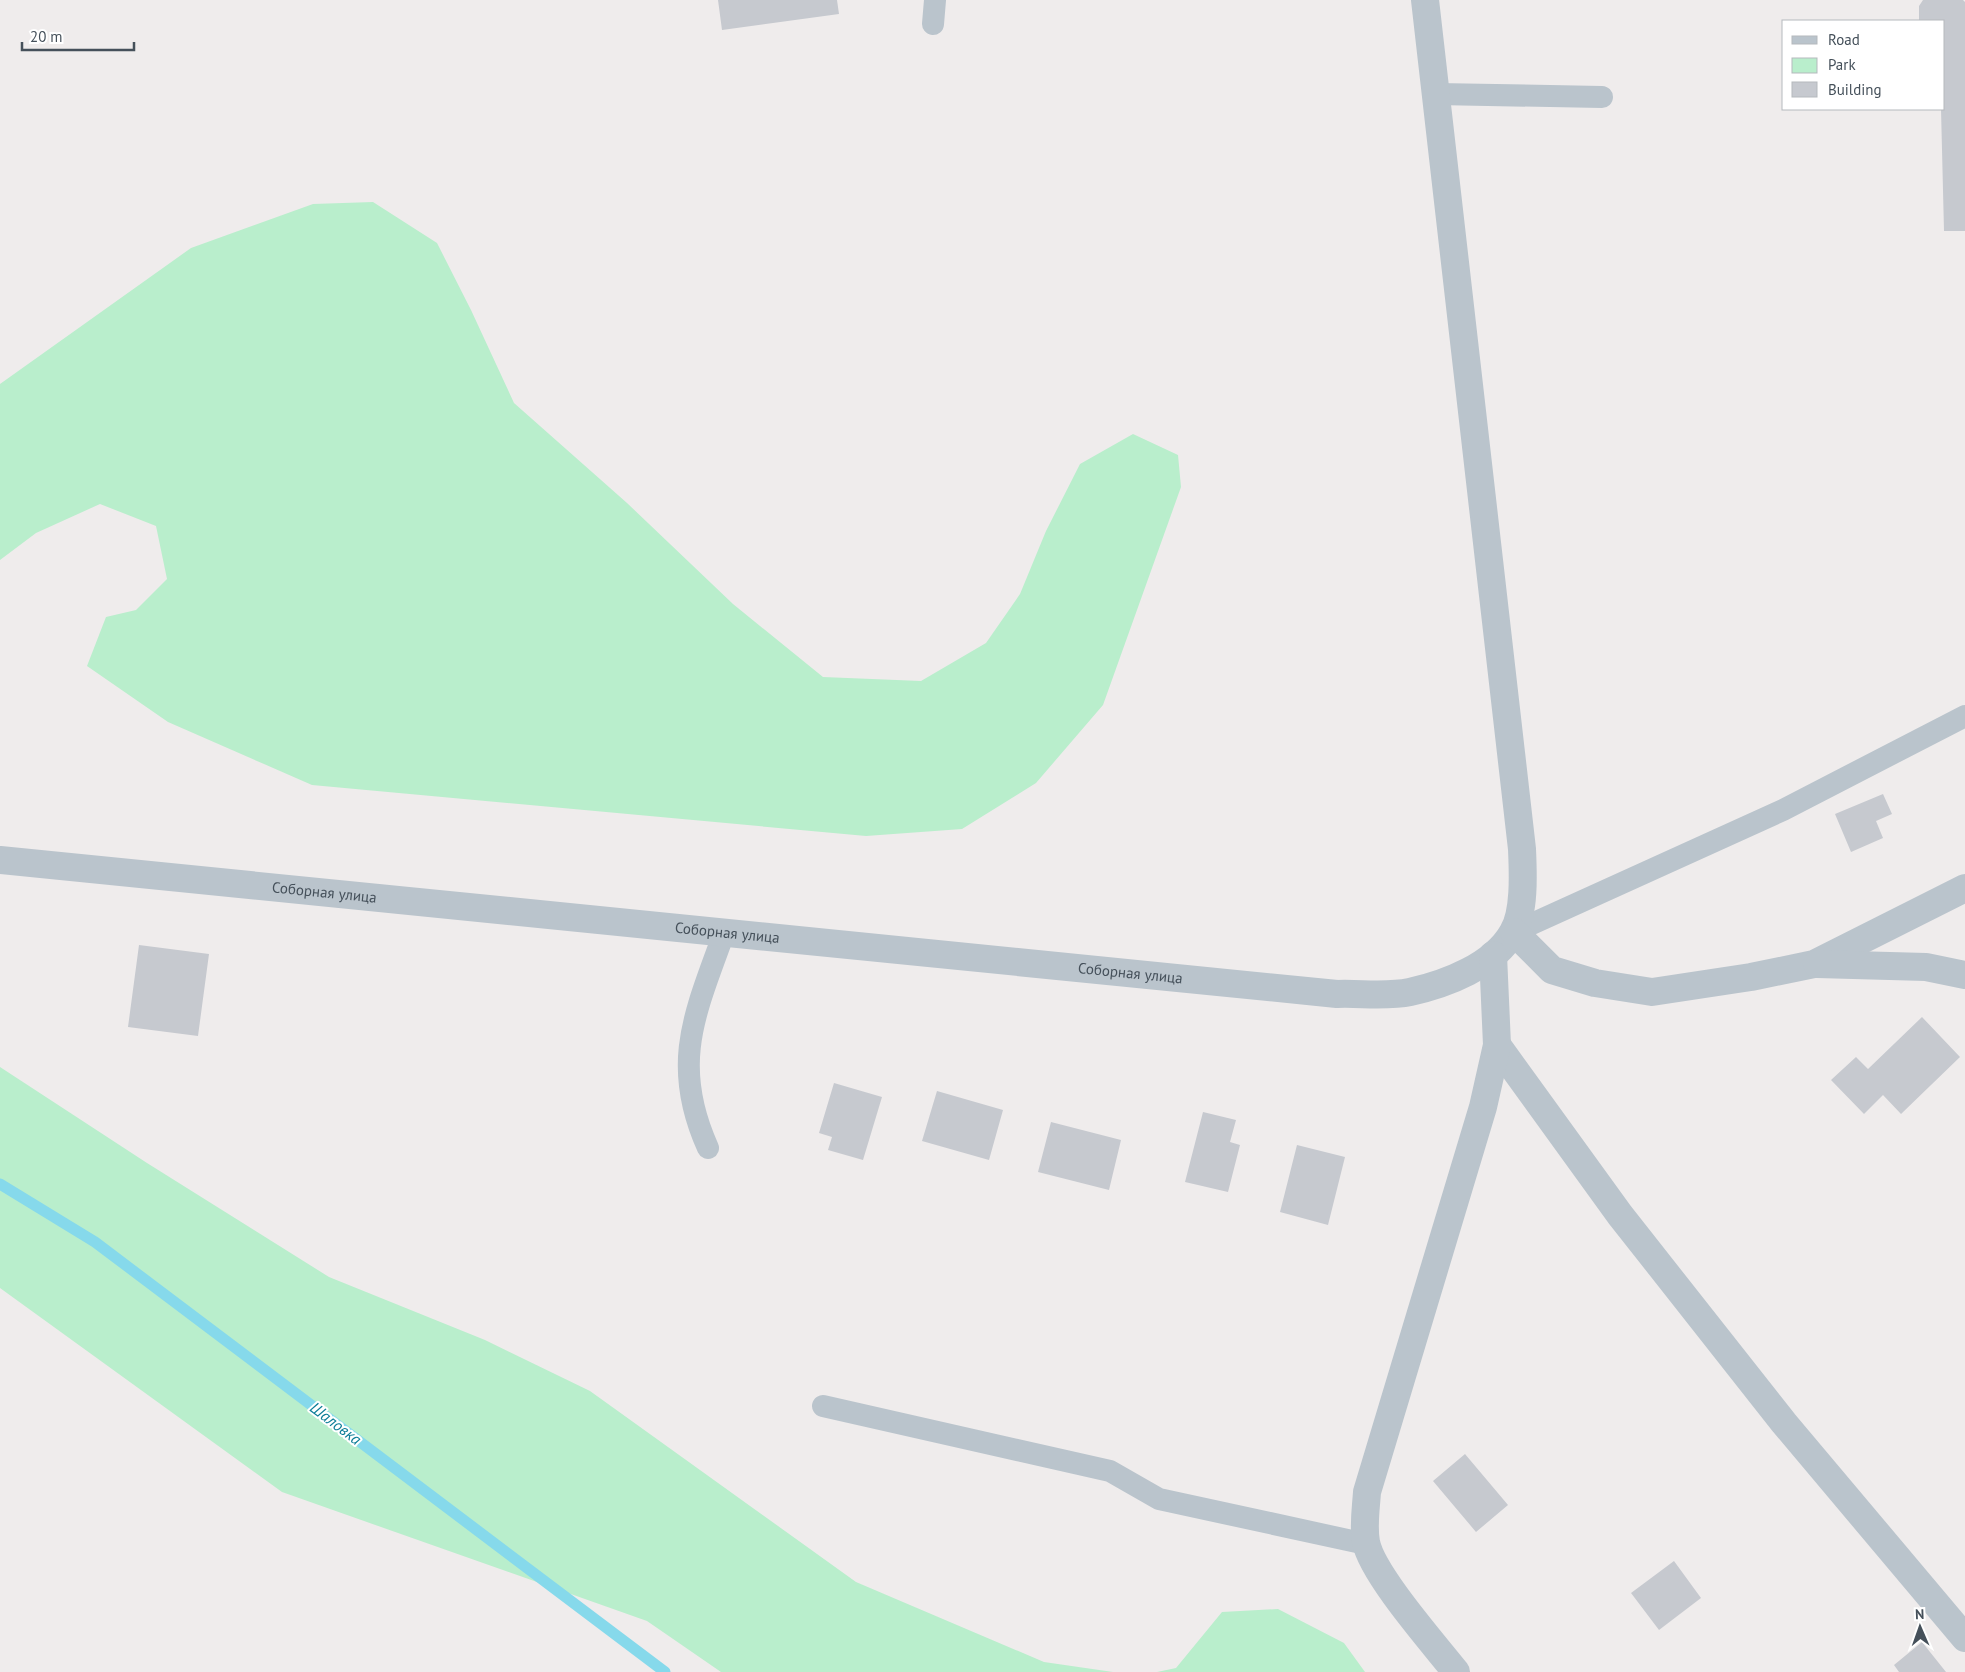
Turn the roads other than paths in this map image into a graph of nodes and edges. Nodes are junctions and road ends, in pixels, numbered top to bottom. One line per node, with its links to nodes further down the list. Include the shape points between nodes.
1 (935, 0): 3 (lane)
2 (1425, 0): 4 (street)
3 (933, 24)
4 (1436, 94): 5 (lane); 9 (street, via 1522,849 1523,894)
5 (1602, 97)
6 (1965, 716): 9 (lane, via 1784,810)
7 (0, 860): 10 (street, Соборная улица)
8 (1965, 888): 12 (street)
9 (1514, 932): 11 (street, Соборная улица); 12 (street, via 1552,970 1652,992)
10 (724, 933): 11 (street, Соборная улица, via 1337,994 1408,992 1454,978); 15 (lane, via 689,1039 688,1083 696,1123)
11 (1493, 955): 14 (street)
12 (1814, 964): 13 (street, via 1926,967)
13 (1965, 975)
14 (1497, 1045): 17 (street, via 1483,1107 1367,1492); 18 (street, via 1620,1215 1778,1415)
15 (708, 1148)
16 (823, 1406): 17 (lane, via 1110,1471 1158,1500)
17 (1366, 1544): 19 (street, via 1380,1574)
18 (1965, 1638)
19 (1456, 1672)

